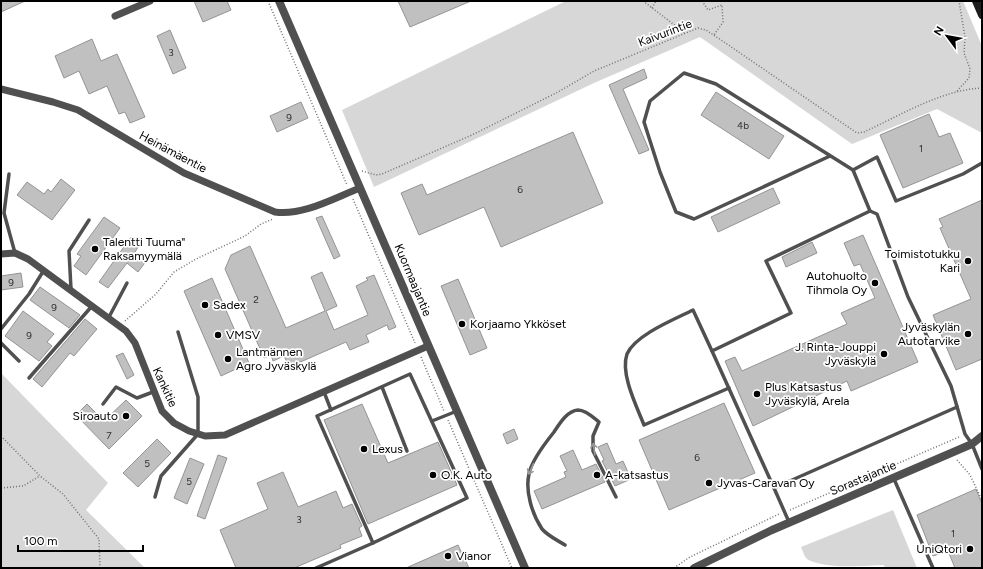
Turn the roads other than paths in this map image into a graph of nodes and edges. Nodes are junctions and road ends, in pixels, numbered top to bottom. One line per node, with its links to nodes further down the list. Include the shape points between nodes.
1 (150, 1): 5 (street)
2 (279, 1): 11 (street, Kuormaajantie)
3 (976, 1): 4 (main road)
4 (982, 15)
5 (115, 16)
6 (1, 89): 11 (street, Heinämäentie, via 78,110 184,174 275,212 297,211)
7 (830, 156): 7 (lane, via 716,84 684,73 650,101 644,122 676,212 694,219); 9 (lane)
8 (982, 163): 9 (lane, via 964,174 896,200 877,157)
9 (853, 170): 12 (lane)
10 (9, 174): 14 (lane, via 4,213)
11 (360, 188): 24 (street, Kuormaajantie)
12 (870, 211): 25 (lane, via 766,261 791,314); 33 (lane, via 877,214 908,297 951,386)
13 (89, 220): 18 (lane, via 69,251)
14 (15, 253): 15 (street); 16 (street, Kankitie)
15 (1, 254)
16 (44, 270): 18 (street, Kankitie); 21 (lane, via 29,294)
17 (127, 283): 20 (lane)
18 (71, 289): 19 (street, Kankitie)
19 (93, 305): 20 (street, Kankitie); 27 (lane)
20 (109, 317): 30 (street, Kankitie, via 121,325 135,343)
21 (1, 329)
22 (178, 332): 37 (lane, via 198,396)
23 (1, 343): 26 (lane)
24 (428, 346): 31 (street, Kankitie); 35 (street, Kuormaajantie)
25 (712, 352): 29 (lane); 29 (lane, via 693,310 635,344 627,354 626,367 629,386 644,425)
26 (19, 361)
27 (28, 378)
28 (382, 387): 34 (lane); 36 (lane, via 410,374); 39 (lane)
29 (729, 388): 42 (lane)
30 (153, 392): 32 (lane, via 137,398 116,387); 37 (street, Kankitie, via 162,411 174,423)
31 (324, 392): 34 (lane); 37 (street, Kankitie, via 225,435)
32 (103, 404)
33 (956, 407): 38 (lane, via 965,434); 42 (lane)
34 (331, 410): 46 (lane, via 317,416)
35 (457, 411): 36 (lane); 49 (street, Kuormaajantie)
36 (432, 421): 46 (lane, via 467,498)
37 (198, 434): 43 (lane, via 161,476)
38 (978, 441): 40 (lane); 41 (street, Sorastajantie)
39 (407, 451)
40 (982, 469)
41 (894, 478): 45 (street, Sorastajantie); 51 (lane)
42 (774, 488): 45 (lane)
43 (155, 497)
44 (616, 497): 47 (lane, one-way to 47, via 593,451 593,436 599,422 590,414 578,410 567,415 545,444 529,472 527,491 543,529)
45 (790, 522): 50 (street, Sorastajantie)
46 (373, 543): 48 (lane)
47 (565, 545)
48 (316, 568)
49 (525, 568)
50 (694, 568)
51 (933, 568)

